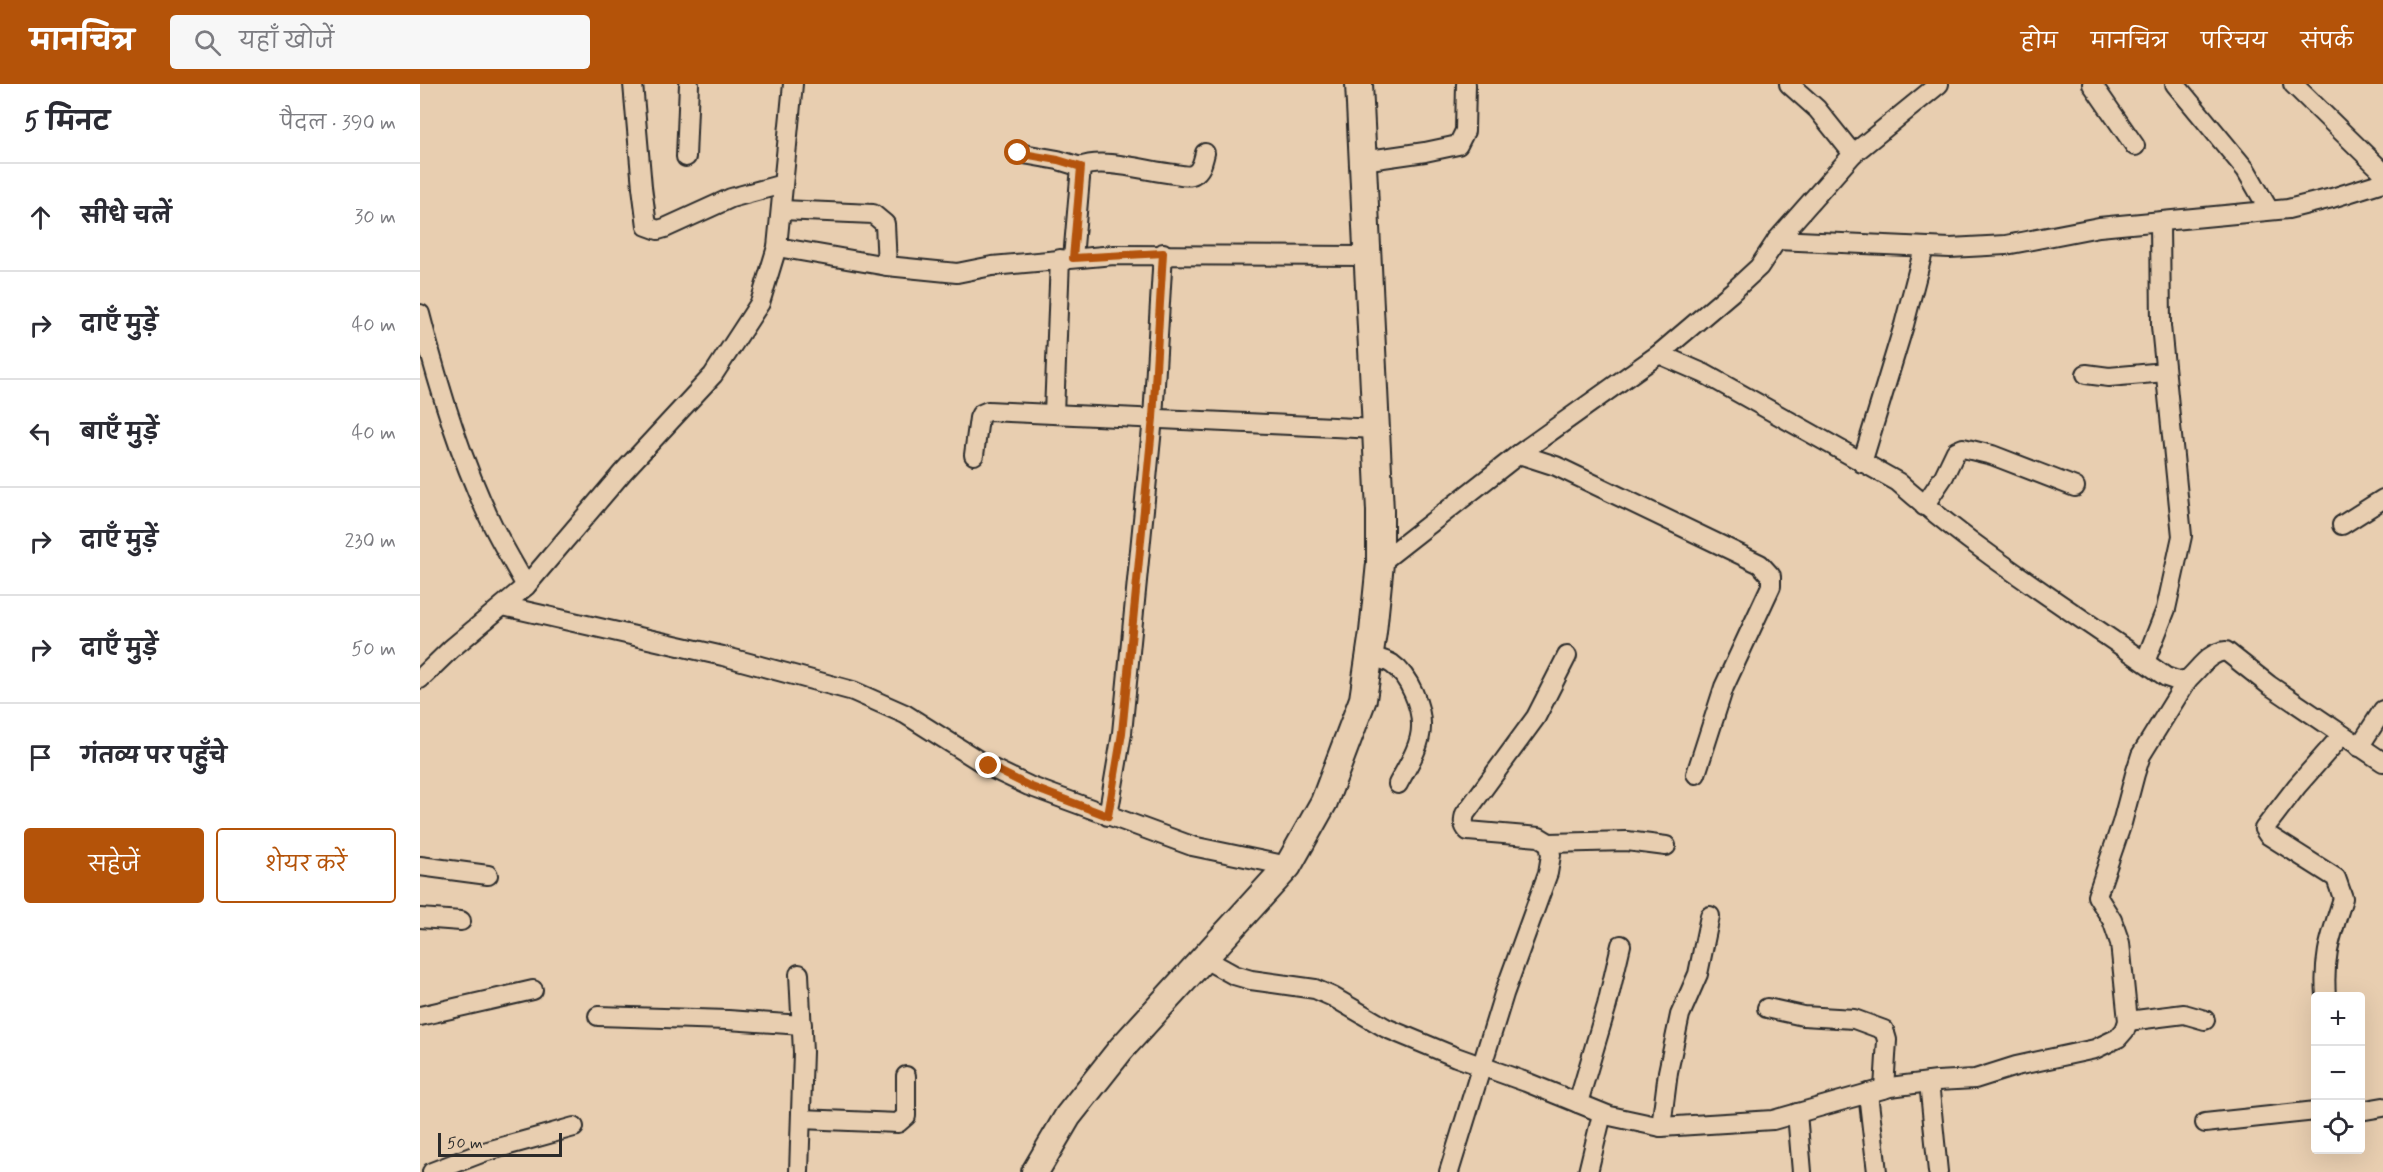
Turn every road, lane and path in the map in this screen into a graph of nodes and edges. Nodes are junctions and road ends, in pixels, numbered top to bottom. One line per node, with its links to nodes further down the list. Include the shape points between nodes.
1 (633, 84): 20 (street, via 642,187 647,226 651,229 665,228 731,198)
2 (688, 84): 15 (street)
3 (793, 84): 20 (street)
4 (1359, 84): 16 (main road)
5 (1466, 84): 16 (street, via 1465,131 1458,145)
6 (1789, 84): 14 (street, via 1817,109)
7 (1940, 84): 14 (street)
8 (2092, 84): 11 (street)
9 (2175, 84): 22 (street, via 2246,170)
10 (2293, 84): 18 (street)
11 (2135, 146)
12 (1018, 153): 17 (street)
13 (1205, 153): 17 (street, via 1201,167 1187,176 1104,163)
14 (1853, 154): 24 (street)
15 (686, 157)
16 (1362, 160): 28 (main road)
17 (1081, 167): 29 (street)
18 (2383, 172)
19 (2383, 182): 22 (street, via 2314,204)
20 (783, 184): 21 (street)
21 (782, 210): 25 (street); 30 (street, via 873,214 885,225)
22 (2269, 210): 23 (street)
23 (2160, 222): 26 (street, via 2099,227 2006,245); 33 (street)
24 (1778, 240): 26 (street); 32 (street, via 1759,267)
25 (777, 247): 30 (street); 46 (street, via 760,303 713,375 623,472)
26 (1924, 248): 40 (street)
27 (1163, 253): 28 (street); 29 (street); 36 (street)
28 (1366, 256): 37 (main road)
29 (1067, 258): 30 (street, via 957,273); 35 (street)
30 (887, 266)
31 (420, 314): 46 (street, via 468,468 492,525)
32 (1659, 354): 38 (street); 40 (street, via 1705,374)
33 (2165, 372): 34 (street, via 2109,377); 50 (street, via 2182,536 2166,609)
34 (2086, 374)
35 (1054, 413): 36 (street); 39 (street, via 984,412 979,418)
36 (1153, 418): 37 (street); 59 (street, via 1122,733)
37 (1377, 429): 45 (main road)
38 (1519, 454): 45 (street); 57 (street, via 1556,466 1766,567 1771,576 1771,586 1725,687)
39 (974, 455)
40 (1862, 463): 43 (street, via 1898,482)
41 (2075, 487): 43 (street, via 1963,448 1956,452)
42 (2383, 499): 44 (street)
43 (1924, 506): 50 (street)
44 (2343, 525)
45 (1380, 563): 48 (main road)
46 (526, 586): 47 (street)
47 (503, 606): 52 (street); 59 (street, via 723,656 854,691 904,714 1019,781)
48 (1370, 656): 58 (street, via 1391,663 1401,673 1419,708 1422,728); 63 (main road, via 1363,699 1329,792)
49 (1567, 656): 60 (street, via 1536,717 1463,820 1468,831 1539,837)
50 (2145, 662): 51 (street, via 2166,677)
51 (2188, 679): 54 (street, via 2205,660 2218,651 2226,651 2269,686); 77 (street, via 2141,755 2097,896 2120,943)
52 (420, 680)
53 (2383, 710): 55 (street)
54 (2342, 735): 55 (street); 72 (street, via 2264,829 2336,878 2342,890 2326,952)
55 (2360, 747): 56 (street)
56 (2383, 762)
57 (1696, 774)
58 (1398, 783)
59 (1108, 816): 63 (street, via 1192,846)
60 (1548, 843): 61 (street, via 1627,841); 79 (street, via 1548,873)
61 (1666, 846)
62 (420, 866): 64 (street)
63 (1288, 866): 69 (main road)
64 (488, 874)
65 (1710, 916): 92 (street, via 1698,974 1680,1015)
66 (420, 918): 67 (street)
67 (461, 921)
68 (1621, 945): 83 (street)
69 (1205, 959): 79 (street, via 1251,980 1315,989 1386,1028); 95 (main road, via 1121,1049 1068,1116)
70 (799, 974): 78 (street)
71 (532, 990): 74 (street)
72 (2326, 992)
73 (1767, 1008): 82 (street, via 1803,1016 1854,1019 1884,1030 1887,1040)
74 (420, 1016)
75 (598, 1016): 78 (street)
76 (2205, 1020): 77 (street, via 2184,1014)
77 (2128, 1021): 81 (street, via 2118,1038 2095,1049 1975,1079)
78 (802, 1025): 89 (street)
79 (1481, 1066): 83 (street); 96 (street)
80 (906, 1076): 89 (street, via 906,1116 898,1123)
81 (1929, 1082): 82 (street); 100 (street)
82 (1876, 1091): 87 (street); 99 (street)
83 (1578, 1104): 88 (street)
84 (2383, 1107): 85 (street)
85 (2365, 1110)
86 (2311, 1112): 90 (street)
87 (1797, 1113): 92 (street, via 1773,1120); 98 (street)
88 (1602, 1114): 92 (street); 97 (street)
89 (801, 1119): 94 (street)
90 (2205, 1123)
91 (574, 1127): 93 (street, via 484,1152)
92 (1661, 1127)
93 (432, 1172)
94 (799, 1172)
95 (1035, 1172)
96 (1449, 1172)
97 (1588, 1172)
98 (1802, 1172)
99 (1877, 1172)
100 (1938, 1172)

